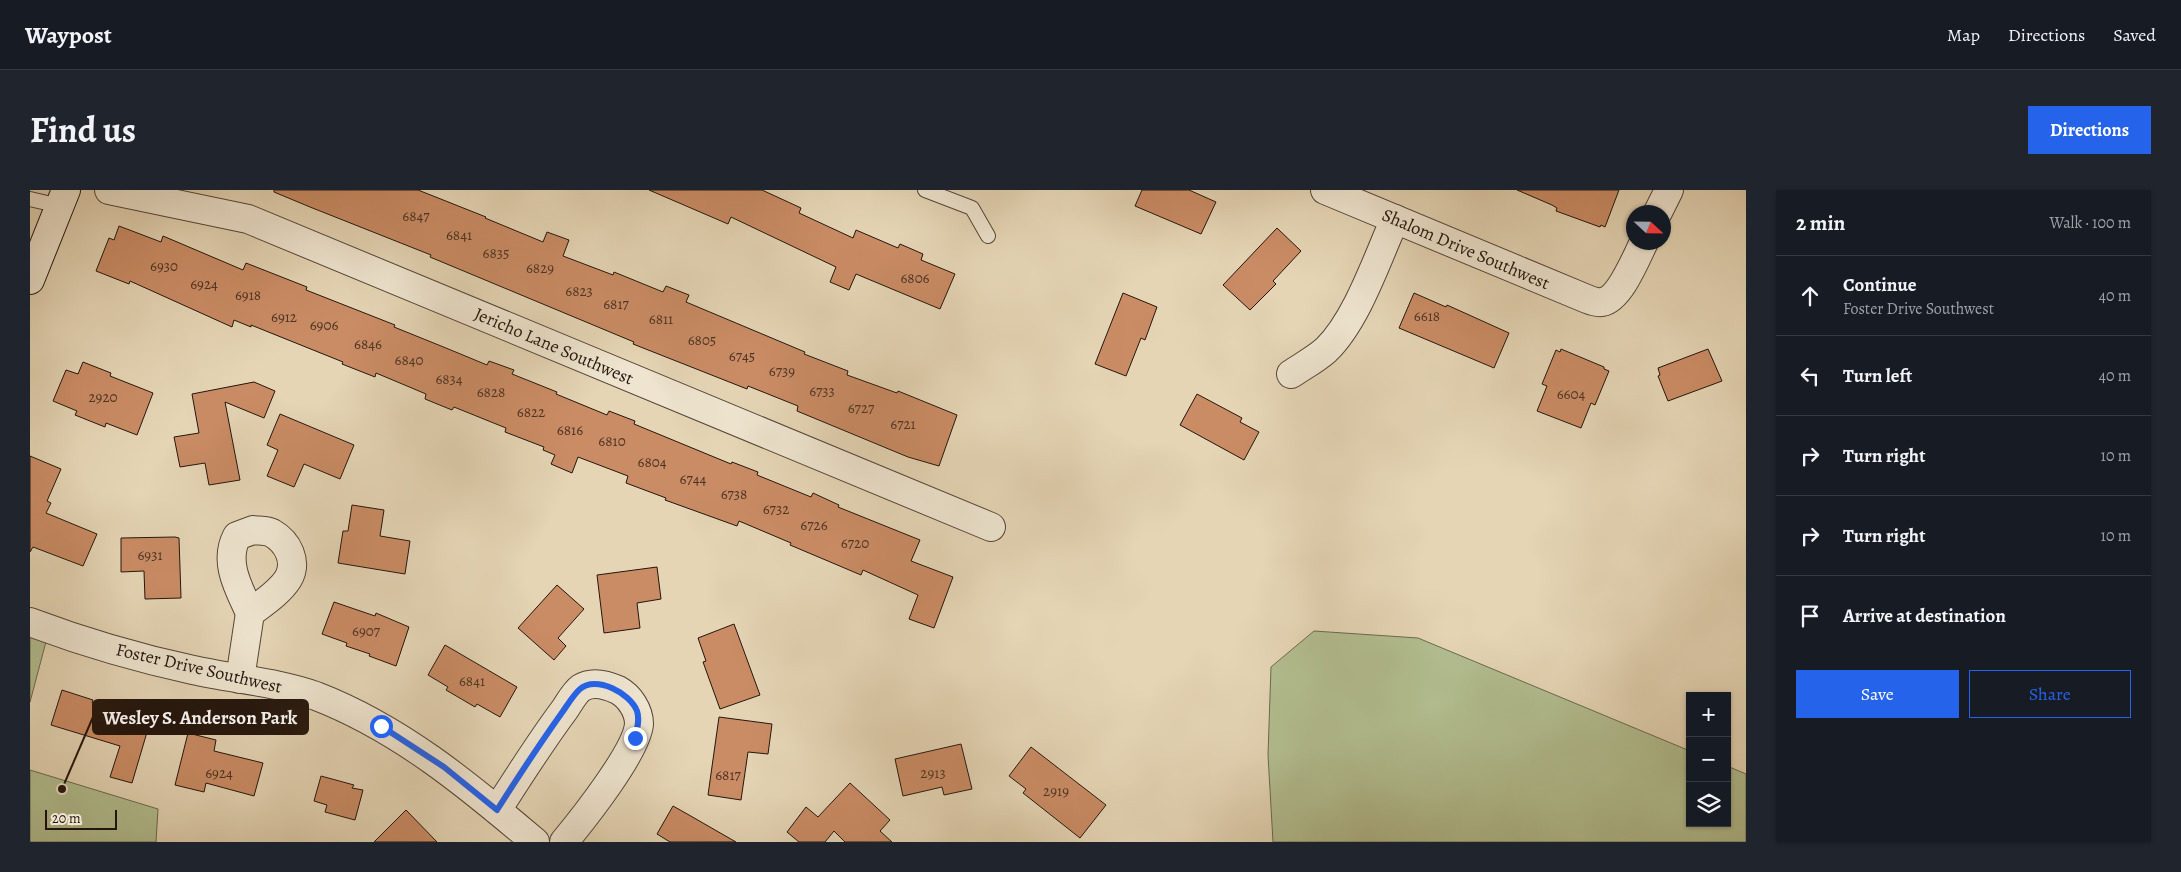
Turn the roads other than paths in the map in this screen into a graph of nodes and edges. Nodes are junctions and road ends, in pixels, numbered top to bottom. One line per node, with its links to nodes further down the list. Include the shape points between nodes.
1 (109, 190): 13 (street, Jericho Lane Southwest, via 248,219)
2 (925, 190): 9 (lane, via 972,208)
3 (1324, 190): 8 (street, Shalom Drive Southwest)
4 (1669, 190): 7 (street)
5 (63, 198): 6 (lane); 11 (street)
6 (30, 199)
7 (1662, 205)
8 (1395, 219): 10 (street, Shalom Drive Southwest, via 1600,303 1609,300 1625,280); 12 (street, via 1356,306 1338,337 1314,360)
9 (988, 236)
10 (1640, 250)
11 (30, 280)
12 (1291, 374)
13 (991, 527)
14 (250, 613): 16 (street)
15 (30, 622): 16 (street, Foster Drive Southwest, via 81,641)
16 (240, 680): 17 (street, Foster Drive Southwest, via 315,696 381,726 444,767)
17 (497, 810): 18 (street, Foster Drive Southwest); 19 (street, via 580,688 592,684 624,693 637,711 639,724 635,738)
18 (535, 842)
19 (564, 842)

